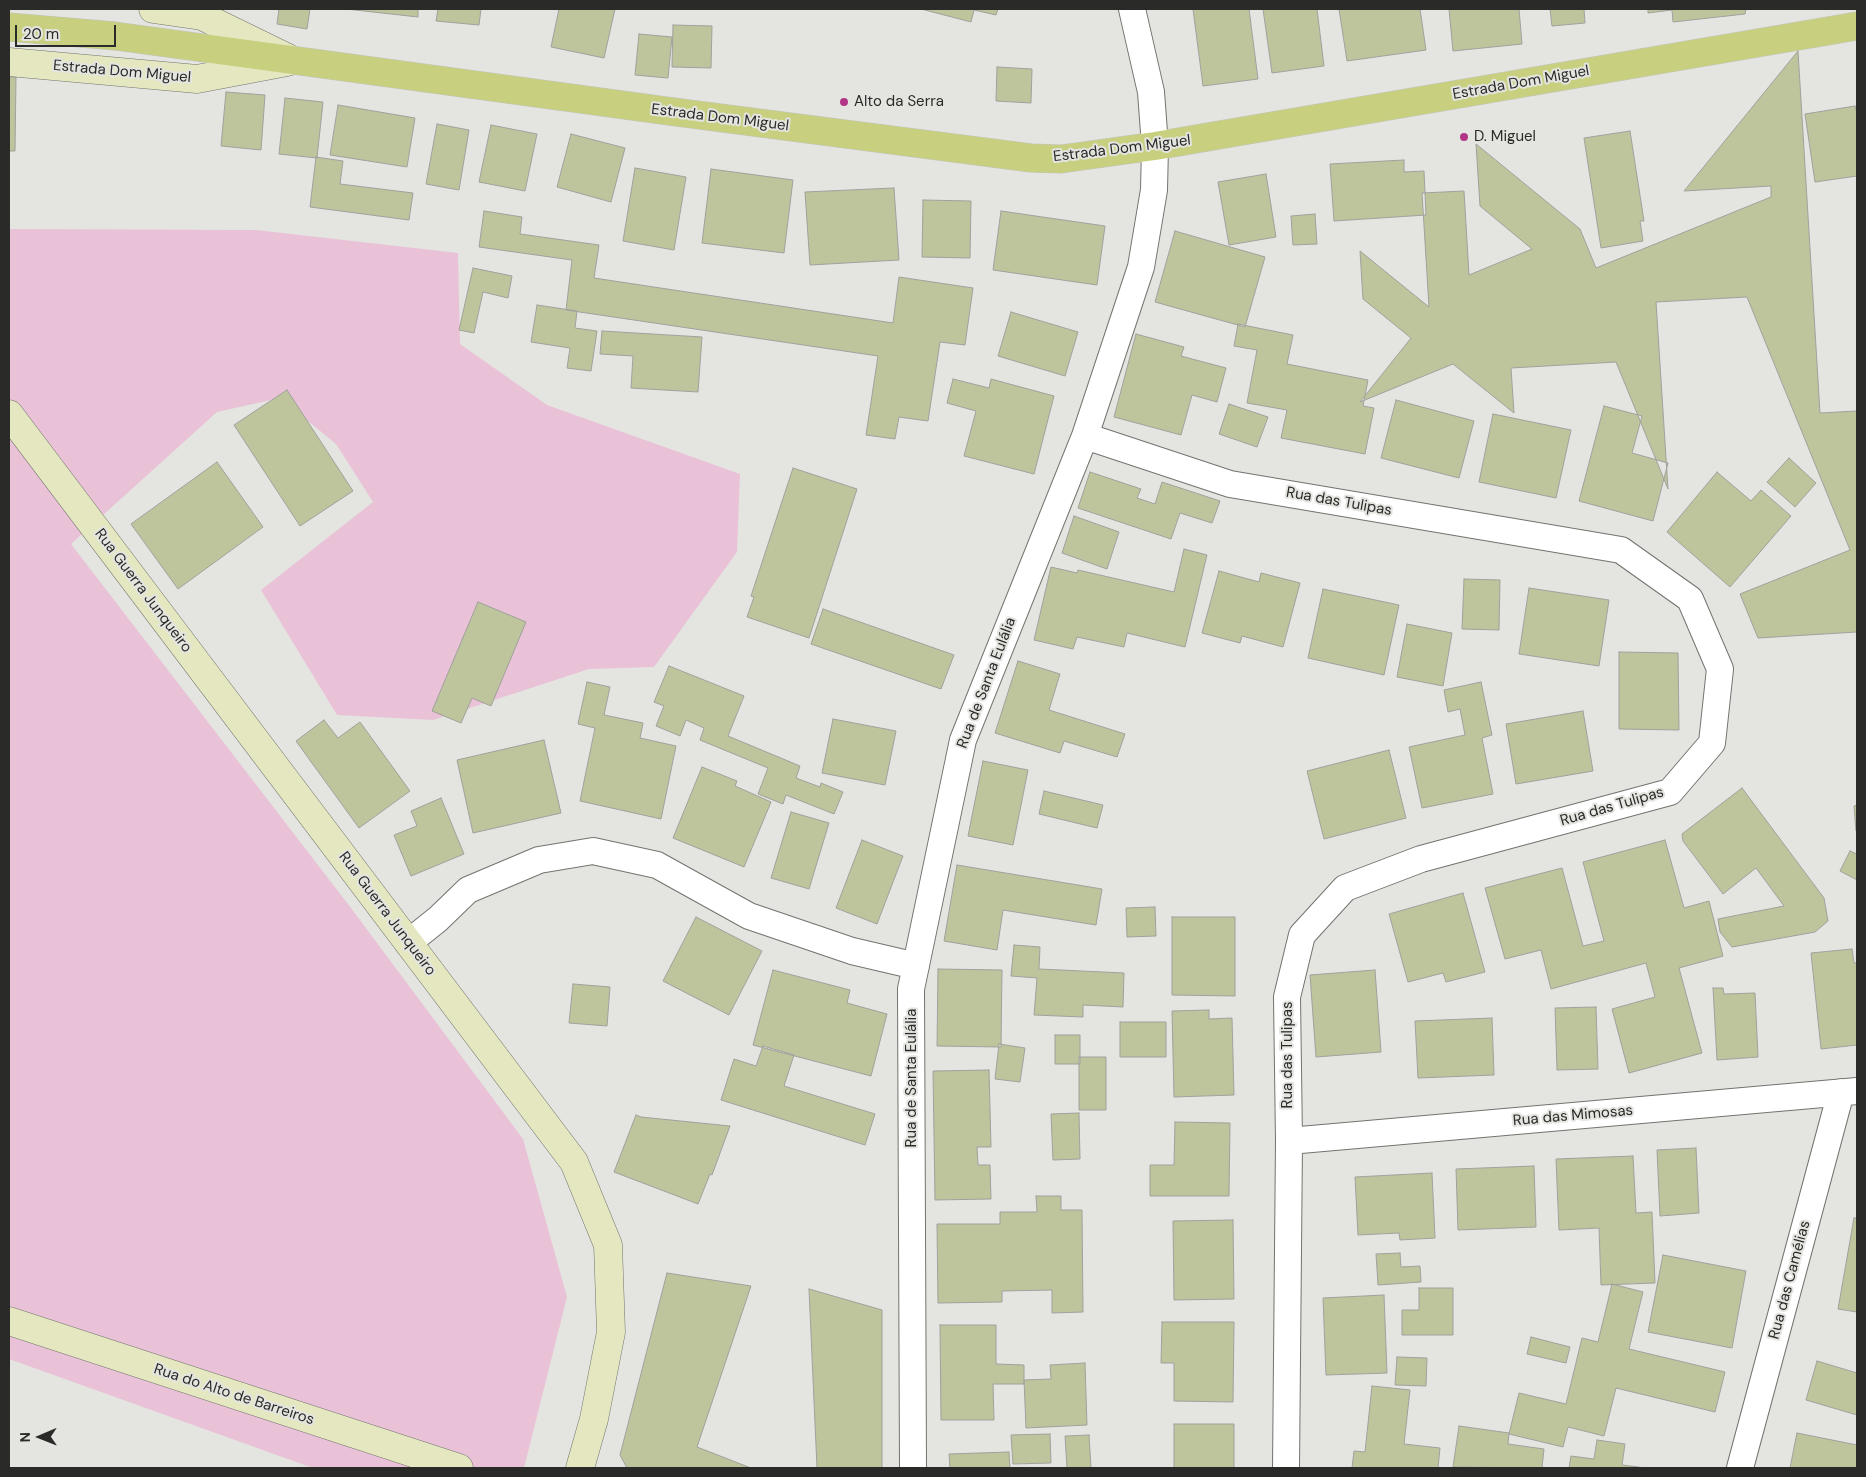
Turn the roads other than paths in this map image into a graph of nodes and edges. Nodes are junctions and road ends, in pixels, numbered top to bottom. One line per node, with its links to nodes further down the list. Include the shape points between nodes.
1 (152, 9): 5 (street, Estrada Dom Miguel, via 202,16)
2 (1132, 9): 7 (street, Rua de Santa Eulália, via 1151,92)
3 (1857, 26): 7 (main road, Estrada Dom Miguel)
4 (9, 27): 5 (main road, via 115,36)
5 (293, 60): 6 (street, Estrada Dom Miguel, via 197,78); 7 (main road, Estrada Dom Miguel, via 1031,158 1061,159)
6 (9, 62)
7 (1155, 146): 9 (street, Rua de Santa Eulália, via 1154,190 1141,267)
8 (9, 414): 10 (street, Rua Guerra Junqueiro)
9 (1085, 436): 11 (street, Rua de Santa Eulália, via 963,740); 13 (street, Rua das Tulipas, via 1230,484 1621,550 1690,600 1720,669 1712,744 1670,792 1421,860 1345,888 1302,935 1287,997)
10 (408, 943): 11 (street, via 468,890 539,860 593,852 657,865 749,916 852,951); 16 (street, Rua Guerra Junqueiro, via 574,1162 608,1245 611,1332 594,1419)
11 (916, 966): 17 (street, Rua de Santa Eulália, via 911,989)
12 (1849, 1092): 13 (street, Rua das Mimosas); 19 (street, Rua das Camélias)
13 (1289, 1141): 18 (street, Rua das Tulipas)
14 (9, 1321): 15 (street, Rua do Alto de Barreiros)
15 (459, 1468)
16 (580, 1468)
17 (913, 1468)
18 (1286, 1468)
19 (1740, 1468)

